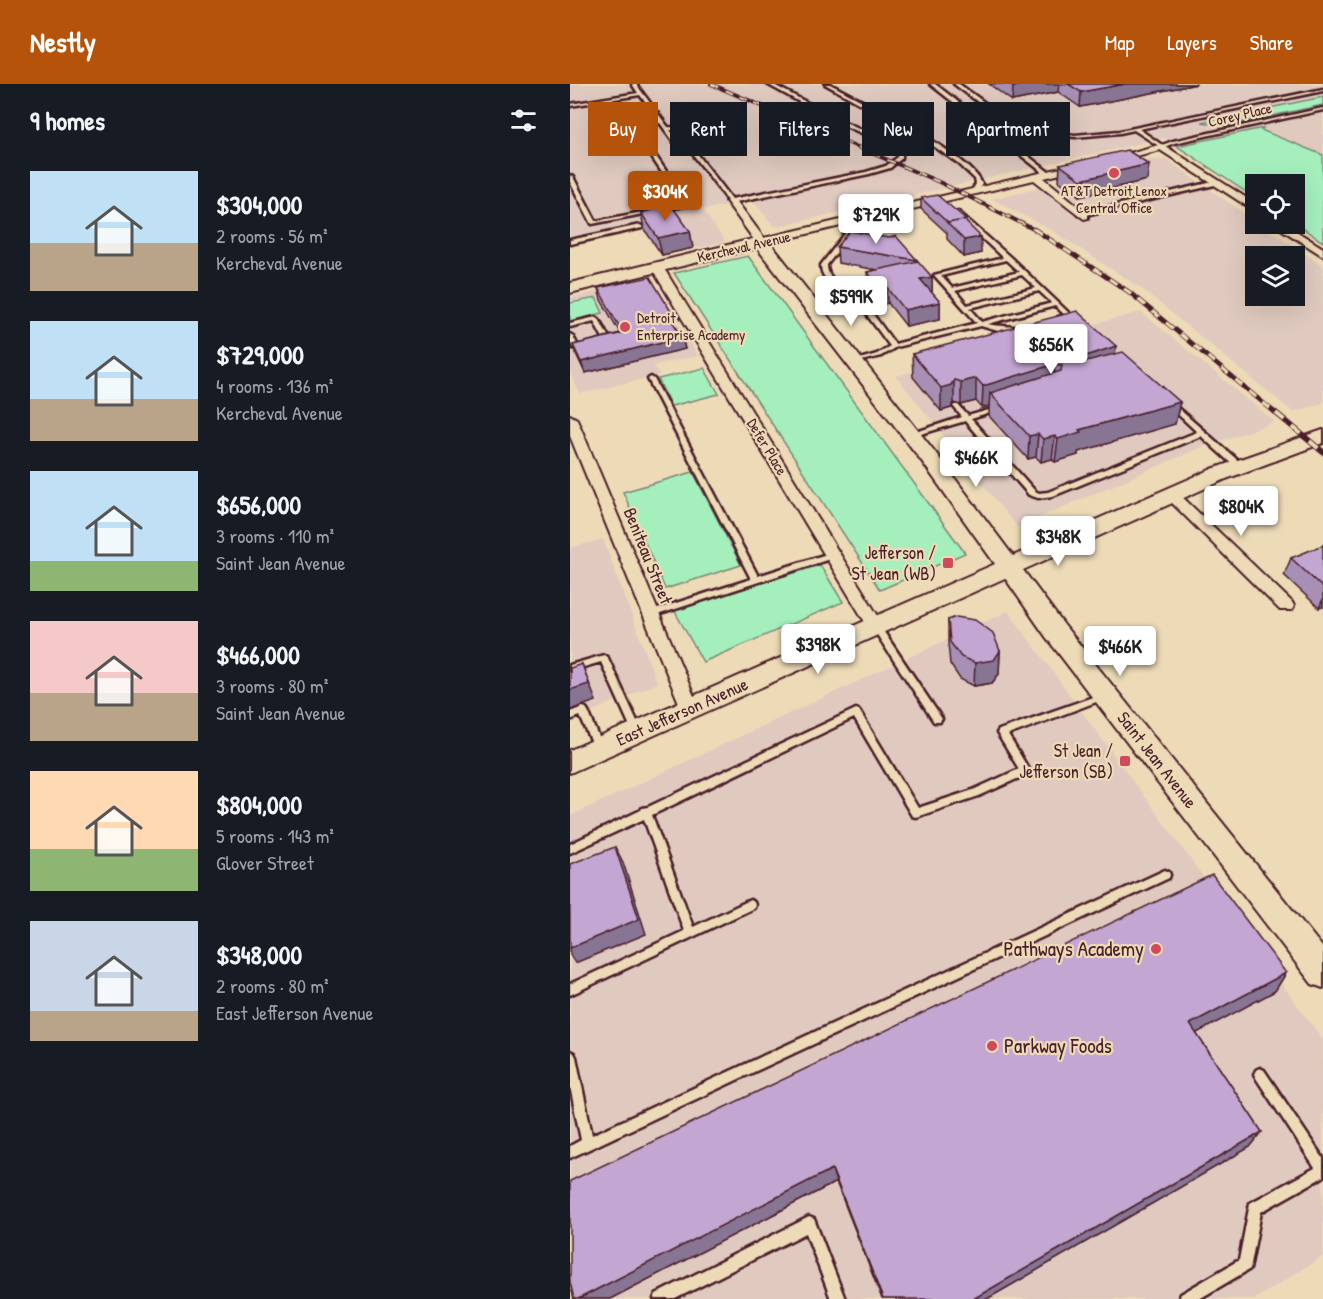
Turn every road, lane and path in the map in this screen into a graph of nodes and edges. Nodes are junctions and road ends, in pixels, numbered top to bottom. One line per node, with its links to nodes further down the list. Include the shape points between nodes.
1 (633, 84): 7 (lane)
2 (769, 84): 23 (lane, via 891,144 900,152 900,158 888,167 867,173)
3 (827, 84): 21 (lane, via 924,137 973,173 978,181)
4 (932, 84): 17 (lane)
5 (956, 84): 13 (lane, via 998,116 1029,130 1085,136)
6 (1323, 90): 13 (lane)
7 (641, 94): 8 (lane); 10 (lane)
8 (570, 105)
9 (1323, 109): 15 (lane, Corey Place)
10 (662, 121): 11 (lane); 18 (lane, via 633,126 686,205 594,223)
11 (667, 128): 12 (lane); 14 (lane)
12 (670, 128)
13 (1135, 129): 15 (lane)
14 (670, 132)
15 (1162, 147): 17 (street, Kercheval Avenue); 20 (street)
16 (697, 156): 23 (lane)
17 (1048, 174): 19 (street, Kercheval Avenue)
18 (570, 177)
19 (1036, 177): 21 (street, Kercheval Avenue); 25 (street)
20 (1217, 183): 24 (street); 25 (lane)
21 (975, 192): 22 (street, Kercheval Avenue)
22 (942, 200): 26 (street, Kercheval Avenue); 32 (lane)
23 (731, 201): 30 (street, Saint Jean Avenue)
24 (1245, 201)
25 (1083, 215)
26 (843, 223): 30 (street, Kercheval Avenue); 49 (lane, via 851,230 824,265 824,273 853,295)
27 (640, 227): 29 (lane)
28 (1294, 234): 31 (street)
29 (570, 242)
30 (761, 242): 33 (street, Kercheval Avenue); 51 (street, Saint Jean Avenue)
31 (1323, 253)
32 (1008, 258): 34 (lane); 37 (lane, via 937,275)
33 (657, 267): 35 (street, Kercheval Avenue); 63 (street, Defer Place)
34 (1024, 273): 36 (lane); 37 (lane)
35 (570, 288)
36 (1041, 289): 38 (lane); 39 (lane)
37 (951, 290): 39 (lane)
38 (1057, 304): 40 (lane); 43 (lane)
39 (967, 307): 43 (lane)
40 (1069, 316): 41 (lane); 42 (lane)
41 (1047, 321)
42 (1076, 322)
43 (981, 324): 45 (lane, via 998,329); 49 (lane)
44 (570, 325): 47 (lane, via 596,319 608,341)
45 (1024, 327)
46 (570, 336): 50 (lane)
47 (597, 343)
48 (586, 346): 50 (lane)
49 (894, 346): 51 (lane)
50 (573, 349)
51 (855, 362): 59 (street, Saint Jean Avenue)
52 (651, 379): 65 (lane)
53 (1163, 398): 58 (lane)
54 (1011, 404): 56 (lane)
55 (956, 406): 56 (lane)
56 (966, 418): 58 (lane, via 1038,496); 59 (lane)
57 (570, 419): 67 (street, Beniteau Street)
58 (1200, 434): 61 (lane)
59 (912, 435): 64 (street, Saint Jean Avenue)
60 (1323, 436): 61 (street, East Jefferson Avenue)
61 (1239, 466): 62 (street, East Jefferson Avenue)
62 (1172, 495): 64 (street, East Jefferson Avenue); 66 (street)
63 (833, 555): 65 (lane); 68 (street, Defer Place)
64 (1008, 566): 68 (street, East Jefferson Avenue); 70 (street, Saint Jean Avenue)
65 (756, 580): 67 (lane)
66 (1286, 606)
67 (651, 614): 71 (street, Beniteau Street)
68 (877, 628): 71 (street, East Jefferson Avenue); 73 (lane)
69 (570, 668): 74 (lane, via 604,658)
70 (1107, 696): 77 (lane, via 1002,733 1025,771 916,813 856,713); 82 (street, Saint Jean Avenue)
71 (690, 708): 74 (street, East Jefferson Avenue)
72 (570, 716): 75 (lane, via 583,711)
73 (938, 719)
74 (637, 732): 75 (street, East Jefferson Avenue)
75 (599, 750): 76 (street, East Jefferson Avenue)
76 (570, 762)
77 (646, 811): 78 (lane); 81 (lane)
78 (570, 849)
79 (1165, 875): 86 (lane)
80 (750, 905): 81 (lane)
81 (690, 933): 83 (lane)
82 (1323, 973)
83 (570, 990)
84 (570, 1057): 86 (lane)
85 (1260, 1074): 88 (lane)
86 (588, 1144): 87 (lane)
87 (570, 1152)
88 (1323, 1170): 91 (lane, via 1255,1208 1245,1264)
89 (661, 1299): 90 (lane, via 809,1224)
90 (838, 1299)
91 (1186, 1299)

